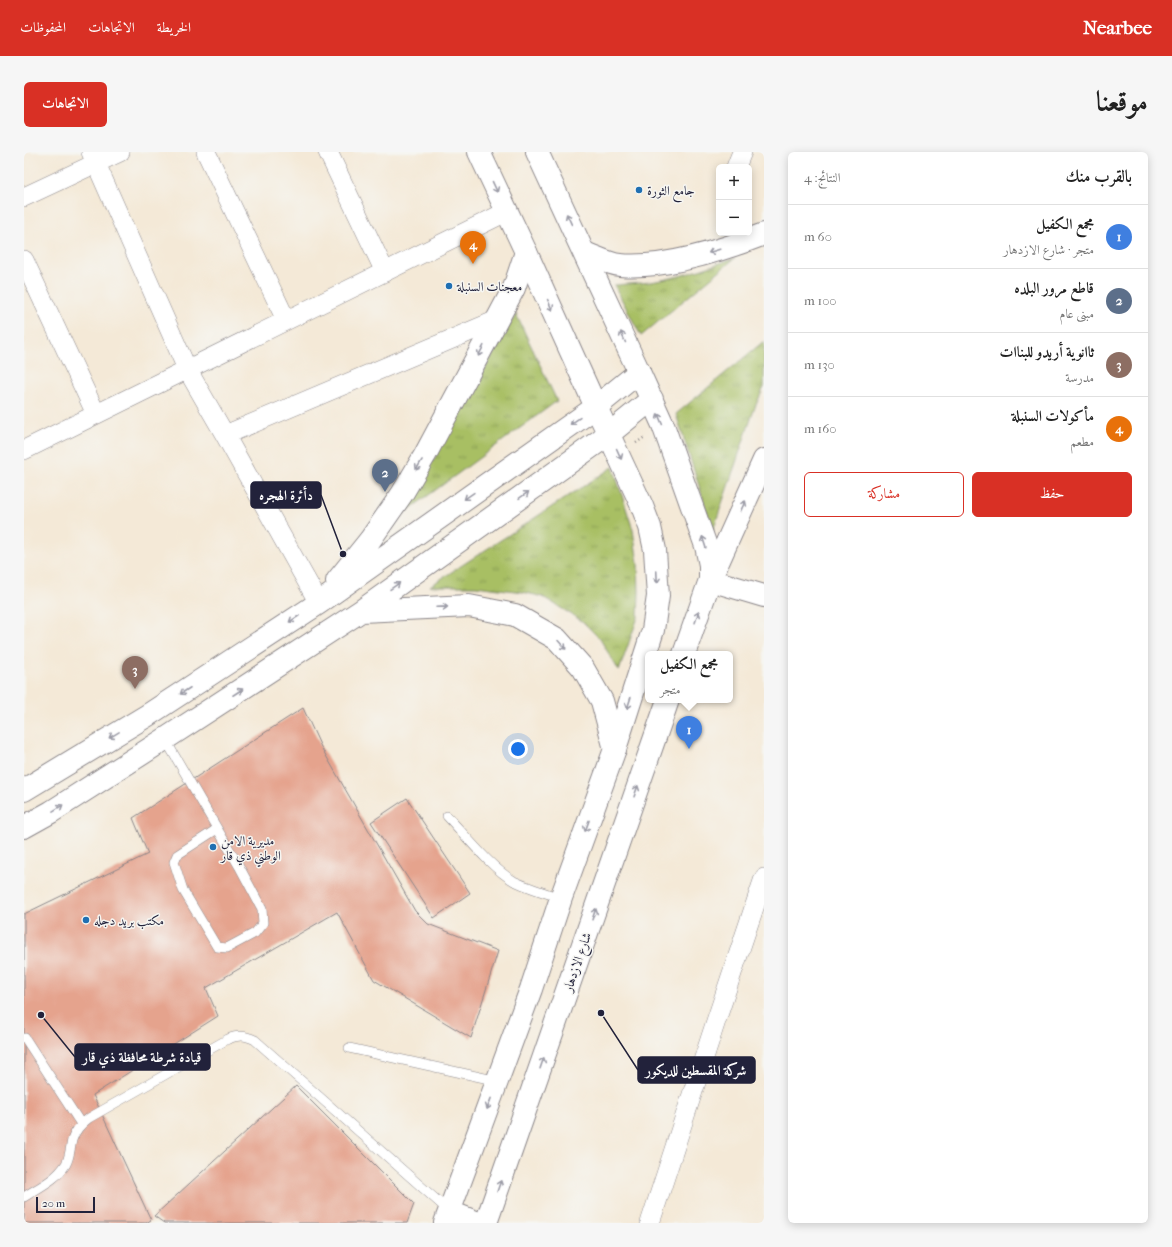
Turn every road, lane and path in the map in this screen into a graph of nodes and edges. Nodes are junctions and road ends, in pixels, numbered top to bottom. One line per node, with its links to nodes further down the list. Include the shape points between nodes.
1 (120, 152): 7 (street)
2 (206, 152): 16 (street)
3 (328, 152): 15 (street)
4 (479, 152): 10 (main road, one-way to 10)
5 (537, 152): 13 (main road, one-way to 5)
6 (742, 152): 8 (street)
7 (94, 158): 9 (street); 18 (street)
8 (737, 164)
9 (24, 198)
10 (506, 212): 12 (main road); 15 (street)
11 (756, 233): 13 (main road, one-way to 13, via 705,254 658,264 619,265)
12 (526, 252): 17 (main road, via 514,288); 21 (main road, one-way to 21)
13 (585, 253): 19 (main road, one-way to 13)
14 (24, 260): 22 (street)
15 (385, 272): 16 (street)
16 (286, 320): 18 (street)
17 (497, 320): 25 (street); 31 (main road, one-way to 31, via 402,494 370,540)
18 (187, 369): 22 (street); 25 (street)
19 (639, 372): 20 (main road); 21 (main road)
20 (652, 399): 23 (main road, one-way to 20); 24 (main road)
21 (596, 407): 24 (main road); 31 (main road, one-way to 31)
22 (96, 414): 26 (street)
23 (663, 425): 27 (path); 29 (main road, one-way to 23, via 706,546)
24 (609, 434): 27 (main road); 32 (main road, one-way to 24)
25 (225, 435): 31 (street)
26 (24, 450)
27 (619, 454): 33 (main road, one-way to 33, via 650,527 655,550 658,596 653,630)
28 (764, 460): 29 (main road, one-way to 28)
29 (710, 580): 30 (main road); 34 (main road, one-way to 29)
30 (764, 596)
31 (319, 603): 39 (main road, one-way to 39, via 148,715)
32 (361, 611): 37 (main road, one-way to 32); 38 (main road, one-way to 38, via 469,606 515,615 557,639 583,668 602,701)
33 (646, 651)
34 (685, 651)
35 (645, 655): 38 (main road, one-way to 38)
36 (667, 703): 52 (main road, شارع الازدهار, one-way to 36)
37 (165, 739): 41 (main road, one-way to 37); 42 (lane)
38 (615, 748): 44 (main road, one-way to 44)
39 (24, 790)
40 (447, 816): 44 (lane, via 495,866 513,880)
41 (24, 827)
42 (217, 830): 42 (lane, via 262,909 263,923 255,933 227,948 217,947 183,890 174,862 177,855)
43 (764, 878): 53 (street)
44 (561, 898): 47 (main road)
45 (25, 1038): 48 (lane)
46 (349, 1048): 47 (lane)
47 (498, 1081): 50 (main road, one-way to 50)
48 (81, 1124): 49 (lane, via 72,1140 69,1158 59,1173); 50 (lane, via 228,1039 249,1036)
49 (24, 1197)
50 (447, 1218): 51 (main road)
51 (478, 1223)
52 (486, 1223)
53 (650, 1223)

